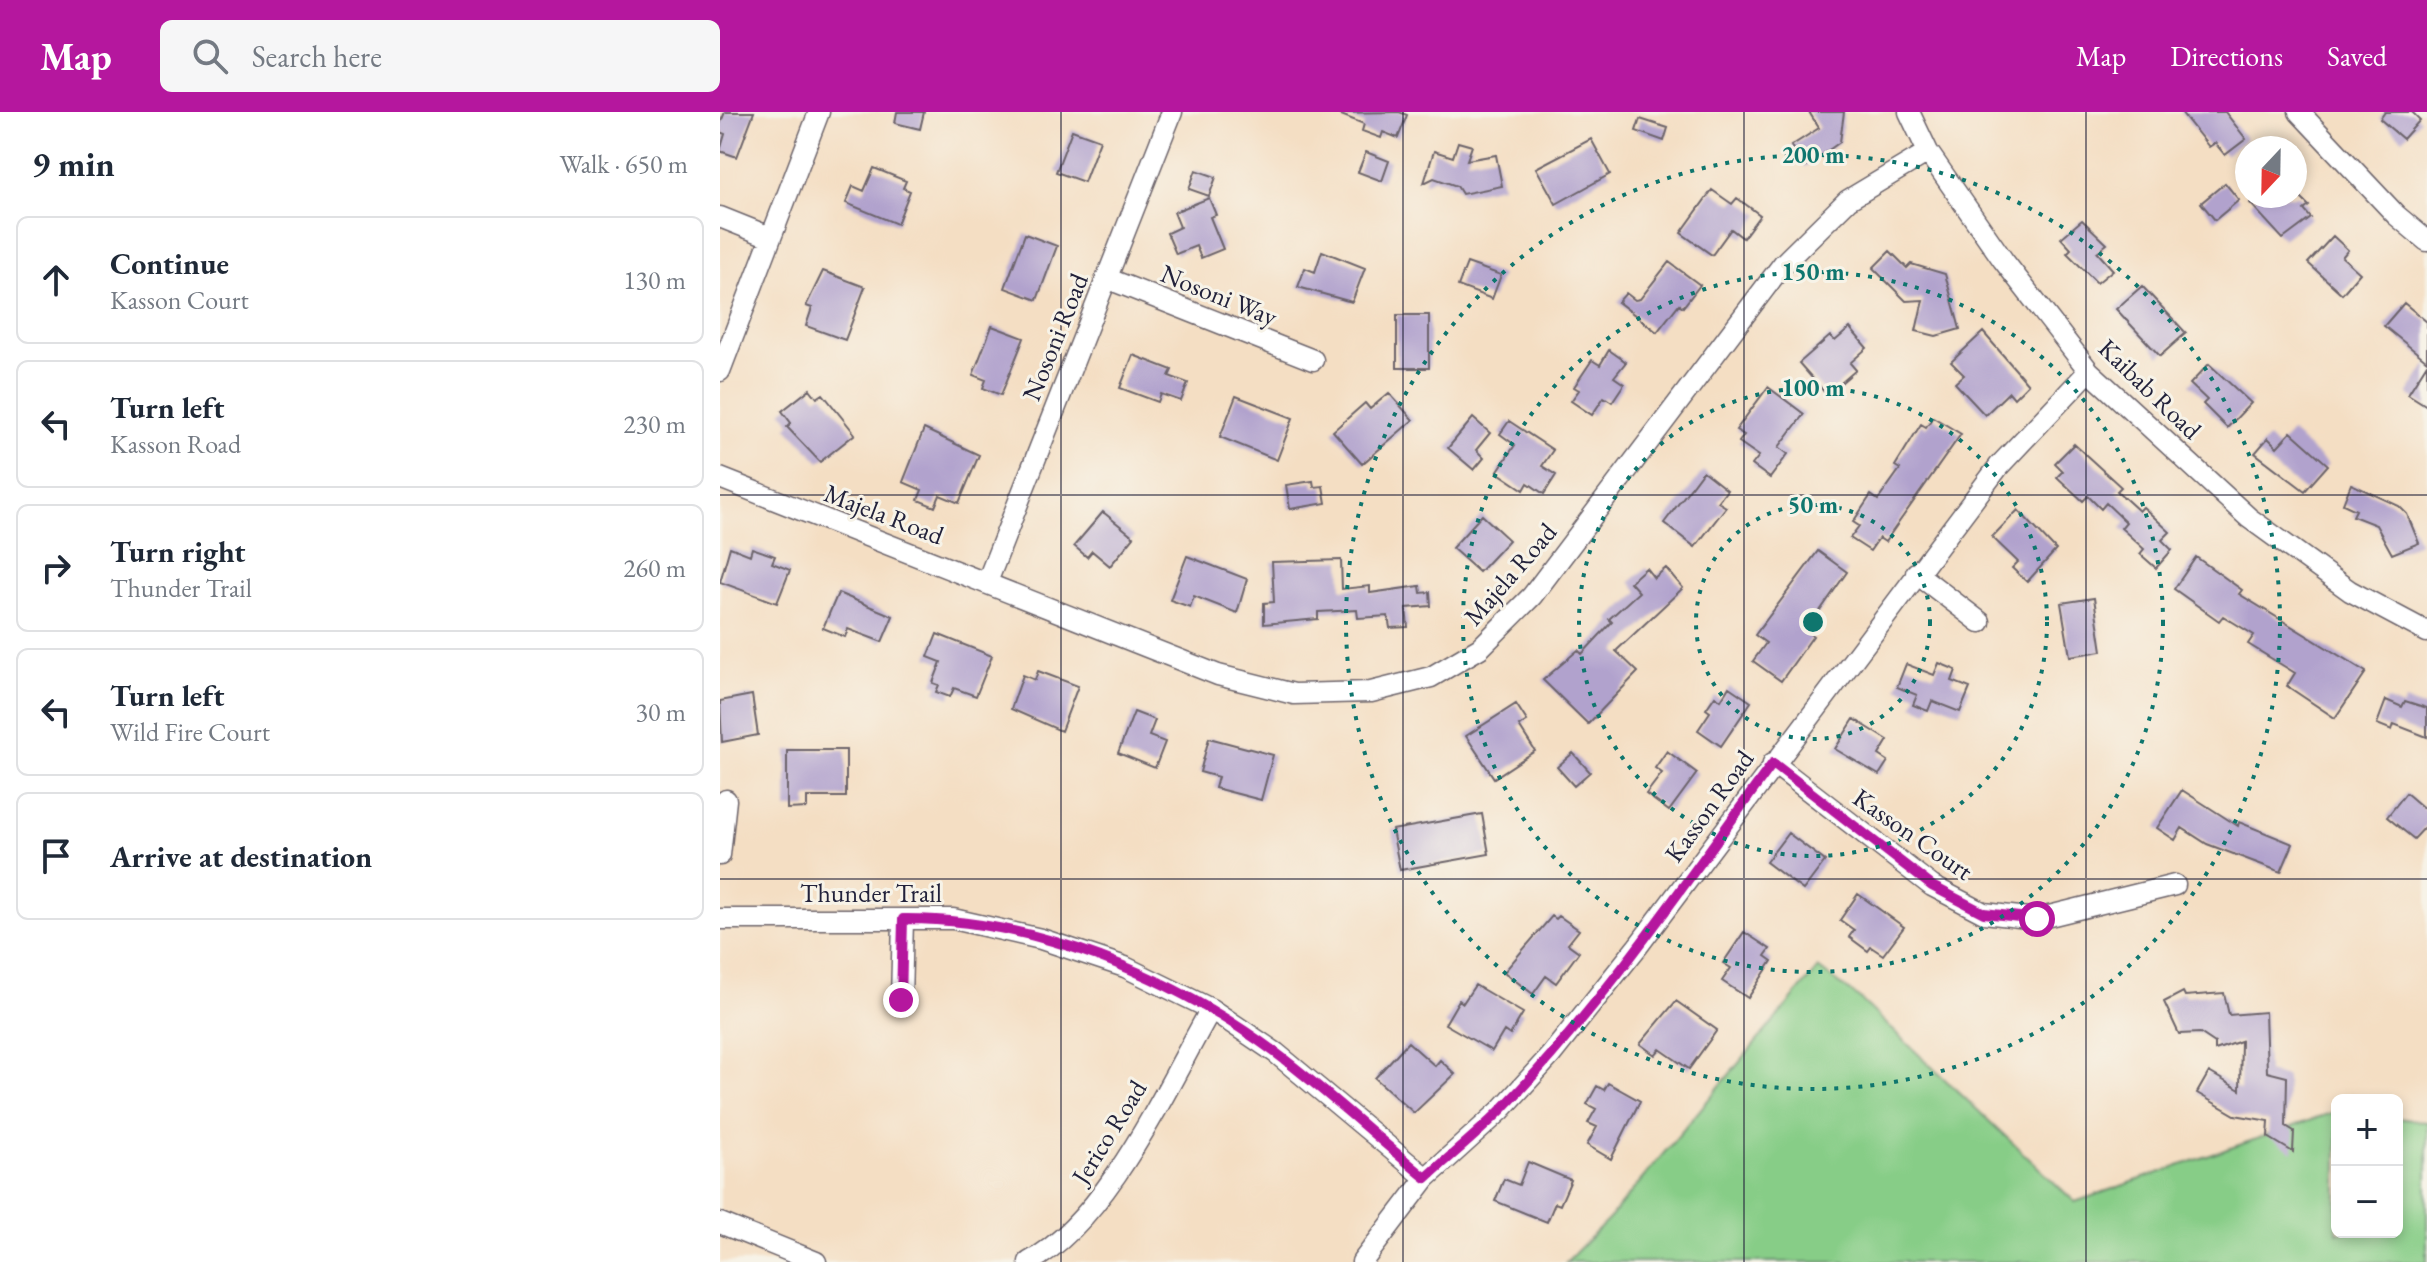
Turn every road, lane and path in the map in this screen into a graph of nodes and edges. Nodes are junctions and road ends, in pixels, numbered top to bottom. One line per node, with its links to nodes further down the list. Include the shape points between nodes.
1 (819, 112): 7 (street)
2 (1172, 112): 9 (street, Nosoni Road)
3 (1909, 112): 5 (street, Kaibab Road)
4 (2299, 112): 8 (street)
5 (1928, 152): 12 (street, Kaibab Road); 15 (street, Majela Road, via 1848,200 1783,264 1532,596 1480,648 1431,677 1371,692 1294,694 1218,675)
6 (720, 217): 7 (street)
7 (770, 237): 11 (street)
8 (2427, 241)
9 (1106, 278): 10 (street, Nosoni Way); 15 (street, Nosoni Road)
10 (1313, 360)
11 (720, 371)
12 (2089, 371): 14 (street, Kasson Road, via 1999,466); 17 (street, Kaibab Road, via 2249,518 2350,591)
13 (720, 478): 15 (street, Majela Road)
14 (1916, 573): 16 (street); 18 (street, Kasson Road)
15 (987, 582)
16 (1980, 622)
17 (2427, 632)
18 (1773, 763): 21 (street, Kasson Court, via 1932,886 1984,913 2037,919); 26 (street, Kasson Road, via 1551,1055 1501,1110)
19 (726, 800): 20 (street)
20 (720, 855)
21 (2175, 885)
22 (720, 919): 23 (street, Thunder Trail)
23 (903, 919): 24 (street); 25 (street, Thunder Trail, via 953,919 1041,939 1125,967)
24 (901, 1000)
25 (1211, 1009): 26 (street, Thunder Trail, via 1276,1053); 29 (street, Jerico Road, via 1089,1213 1047,1253)
26 (1426, 1178): 30 (street, Kasson Road)
27 (720, 1223): 28 (street)
28 (816, 1262)
29 (1029, 1262)
30 (1362, 1262)

